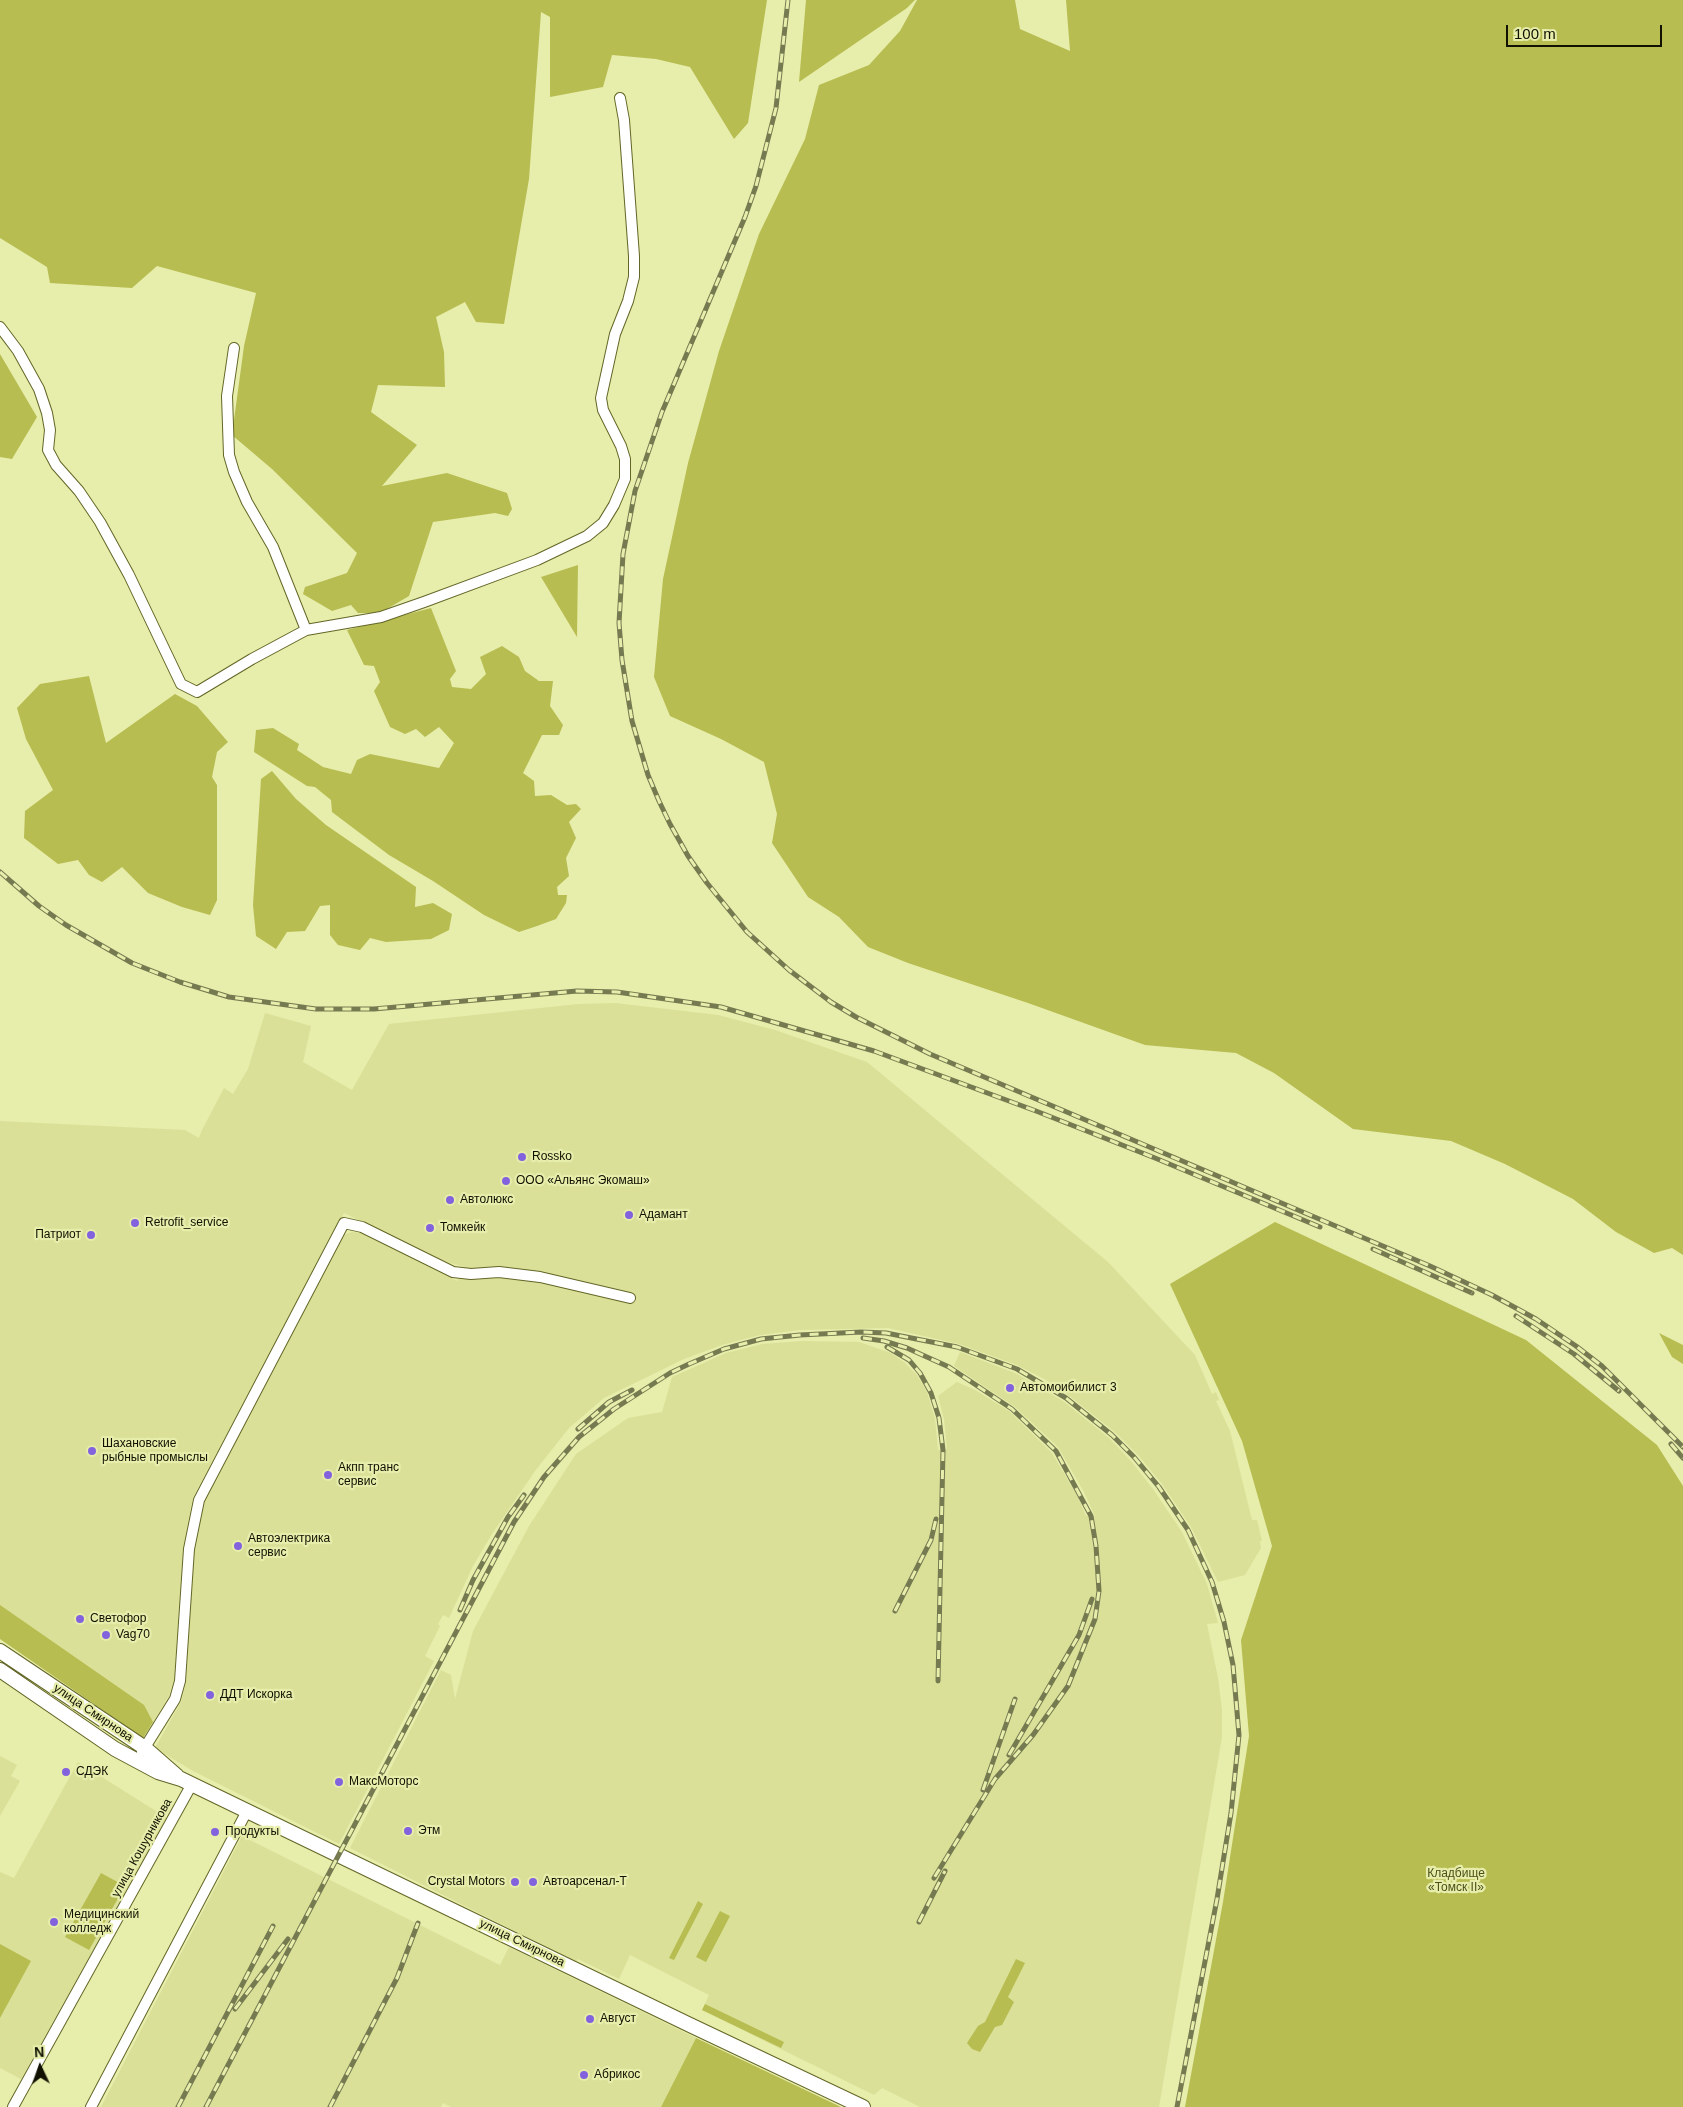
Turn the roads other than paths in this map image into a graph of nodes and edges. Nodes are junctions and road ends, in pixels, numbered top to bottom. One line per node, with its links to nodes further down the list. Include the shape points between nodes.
1 (620, 98): 4 (street, via 634,277 615,334 601,398 625,460 625,479 614,505 603,523 587,536 537,560 381,617)
2 (0, 327): 4 (street, via 39,389 50,430 48,450 100,522 138,592 181,684 198,692)
3 (234, 348): 4 (street, via 227,396 229,455 247,502 273,547)
4 (306, 630)
5 (630, 1298): 8 (street, via 540,1277 498,1272 453,1272 362,1227 344,1223 198,1500 189,1549 180,1681 175,1699)
6 (0, 1651): 8 (main road, улица Смирнова)
7 (0, 1670): 9 (main road, улица Смирнова)
8 (145, 1748): 9 (street); 10 (main road, улица Смирнова)
9 (137, 1761): 10 (main road, улица Смирнова)
10 (186, 1782): 11 (main road, улица Смирнова); 12 (street, улица Кошурникова)
11 (247, 1811): 13 (street); 14 (main road, улица Смирнова)
12 (13, 2107)
13 (92, 2107)
14 (863, 2107)

